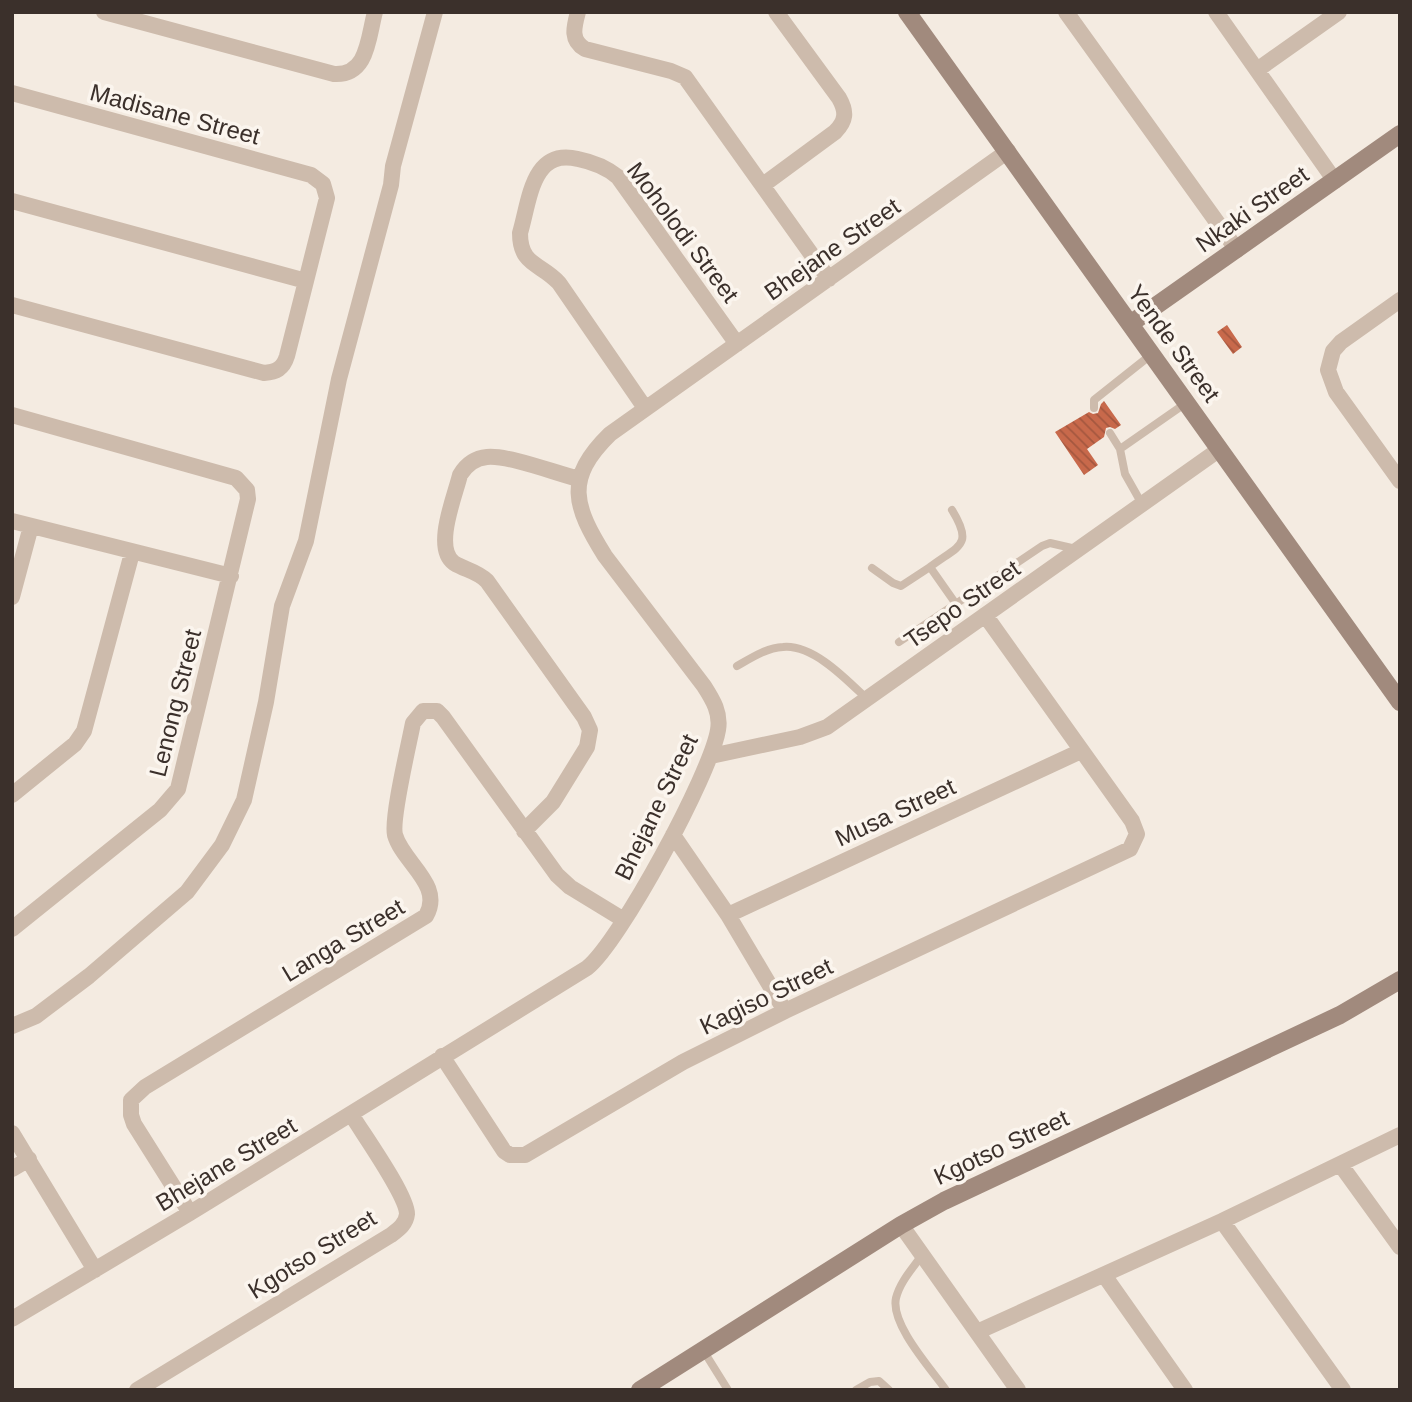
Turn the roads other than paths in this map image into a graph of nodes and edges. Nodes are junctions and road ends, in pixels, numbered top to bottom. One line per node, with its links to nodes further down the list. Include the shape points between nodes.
1 (104, 12): 2 (street, via 334,74 352,72 363,58)
2 (375, 12)
3 (435, 12): 60 (street, via 339,379 306,541 282,606 244,800 222,845 187,892 89,976 36,1016)
4 (578, 12): 15 (street, via 575,37 585,49 685,78)
5 (776, 12): 15 (street, via 839,98 845,114 835,132)
6 (908, 12): 13 (street, Yende Street)
7 (1066, 12): 17 (street)
8 (1216, 12): 10 (street)
9 (1339, 12): 10 (street)
10 (1257, 70): 14 (street)
11 (12, 93): 19 (street, Madisane Street, via 311,175 323,184 327,198)
12 (1400, 134): 14 (street, Nkaki Street)
13 (1008, 151): 18 (street, Bhejane Street); 22 (street, Yende Street)
14 (1335, 181): 17 (street, Nkaki Street)
15 (763, 186): 18 (street)
16 (12, 201): 19 (street)
17 (1237, 250): 22 (street, Nkaki Street)
18 (830, 279): 23 (street, Bhejane Street)
19 (306, 281): 21 (street, via 285,363 274,373)
20 (1400, 300): 33 (street, via 1341,342 1328,370 1336,391)
21 (12, 305)
22 (1130, 324): 24 (street, Yende Street)
23 (737, 344): 26 (street, Bhejane Street); 26 (street, Moholodi Street, via 618,177 587,161 567,156 550,159 538,172 520,233 524,255 559,283)
24 (1152, 354): 25 (street, Yende Street); 27 (lane, via 1094,400)
25 (1187, 403): 30 (lane); 31 (street, Yende Street)
26 (645, 408): 32 (street, Bhejane Street, via 593,450)
27 (1094, 408)
28 (12, 415): 42 (street, Lenong Street, via 236,478 247,490 248,499)
29 (1110, 433): 30 (lane)
30 (1120, 449): 34 (lane, via 1125,474)
31 (1220, 449): 34 (street, Tsepo Street); 49 (street, Yende Street)
32 (579, 479): 51 (street, Bhejane Street, via 582,514 592,534 713,700 719,730); 53 (street, via 501,458 478,459 460,475 444,538 447,556 486,581 590,730 587,747 553,802)
33 (1400, 481)
34 (1142, 504): 38 (street, Tsepo Street)
35 (952, 510): 40 (lane, via 965,535)
36 (12, 521): 37 (street)
37 (31, 526): 39 (street); 43 (street)
38 (1079, 549): 44 (lane, via 1050,543 1042,546); 45 (street, Tsepo Street)
39 (132, 553): 42 (street); 52 (street, via 84,731 75,744)
40 (930, 567): 41 (lane, via 901,586); 44 (lane)
41 (872, 568)
42 (231, 576): 57 (street, Lenong Street, via 173,798)
43 (12, 597)
44 (956, 604): 46 (lane)
45 (985, 615): 48 (street, Tsepo Street); 50 (street)
46 (899, 642)
47 (737, 666): 48 (lane, via 785,646 801,649 820,659)
48 (867, 699): 51 (street, Tsepo Street, via 816,733)
49 (1400, 702)
50 (1081, 751): 55 (street, Musa Street); 59 (street, Kagiso Street, via 1132,821 1136,840 1130,849)
51 (711, 756): 54 (street, Bhejane Street)
52 (12, 795)
53 (524, 831): 56 (street, Langa Street, via 564,882); 68 (street, Langa Street, via 443,717 430,710 417,716 394,827 401,849 430,891 426,916 145,1087 131,1100 134,1124)
54 (673, 835): 55 (street); 56 (street, Bhejane Street)
55 (728, 915): 59 (street)
56 (624, 919): 61 (street, Bhejane Street, via 602,954 587,968)
57 (12, 929)
58 (1400, 980): 70 (street, Kgotso Street, via 1340,1015 972,1187)
59 (785, 1011): 61 (street, Kagiso Street, via 517,1156 497,1143)
60 (12, 1026)
61 (442, 1056): 62 (street, Bhejane Street)
62 (351, 1114): 68 (street, Bhejane Street); 78 (street, Kgotso Street, via 401,1195 407,1215 404,1223)
63 (12, 1133): 65 (street)
64 (1400, 1135): 66 (street)
65 (29, 1159): 67 (street); 73 (street)
66 (1340, 1164): 69 (street); 71 (street)
67 (12, 1169)
68 (190, 1213): 73 (street, Bhejane Street)
69 (1222, 1221): 74 (street); 86 (street)
70 (901, 1225): 72 (street); 77 (street, Kgotso Street)
71 (1400, 1248)
72 (922, 1255): 76 (street); 83 (lane, via 895,1301 900,1326)
73 (95, 1270): 75 (street, Bhejane Street)
74 (1104, 1275): 76 (street); 85 (street)
75 (12, 1319)
76 (976, 1332): 84 (street)
77 (704, 1350): 79 (street, Kgotso Street); 80 (lane)
78 (137, 1390)
79 (640, 1390)
80 (728, 1390)
81 (856, 1390): 82 (lane, via 879,1381)
82 (889, 1390)
83 (946, 1390)
84 (1018, 1390)
85 (1185, 1390)
86 (1343, 1390)

